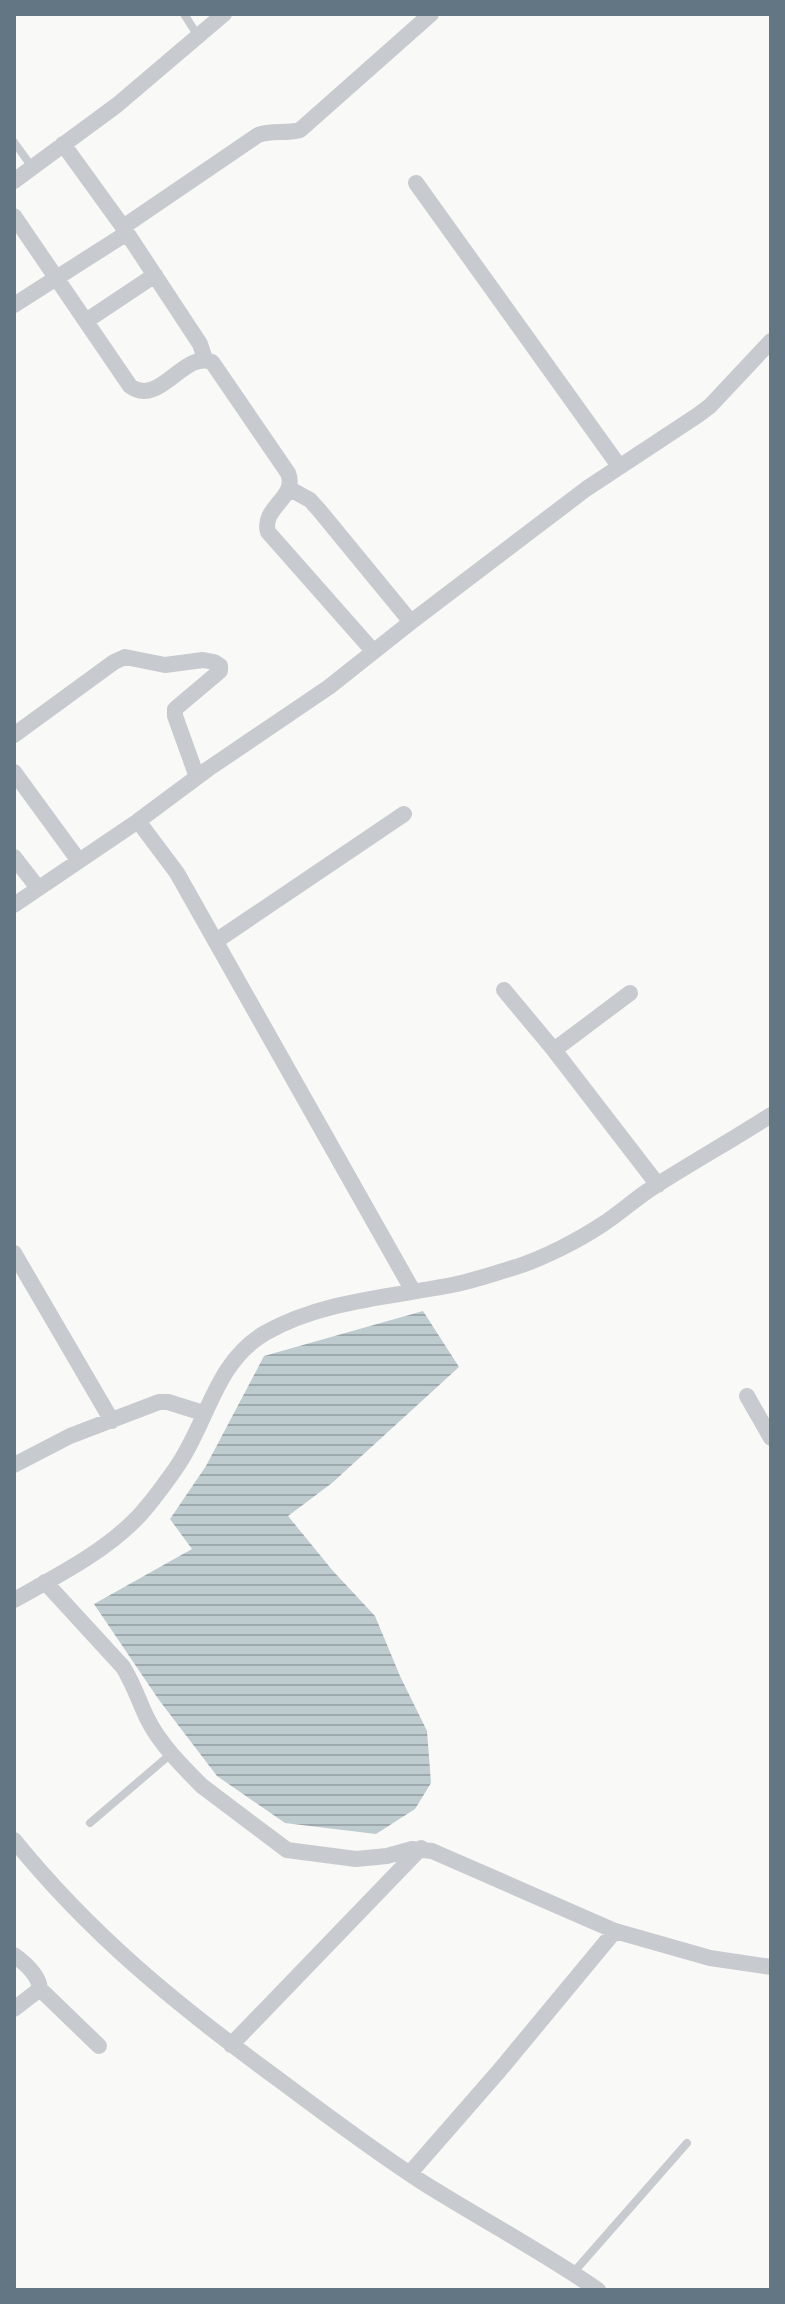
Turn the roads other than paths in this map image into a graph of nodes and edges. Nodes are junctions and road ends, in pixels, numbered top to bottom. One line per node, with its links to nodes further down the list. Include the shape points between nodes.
1 (184, 14): 4 (lane)
2 (224, 14): 4 (street)
3 (431, 14): 11 (street, via 300,130 258,135)
4 (198, 36): 6 (street)
5 (14, 142): 7 (lane)
6 (63, 144): 7 (street); 11 (street)
7 (32, 167): 8 (street)
8 (14, 181)
9 (416, 183): 18 (street)
10 (14, 216): 13 (street)
11 (125, 230): 12 (street); 13 (street)
12 (155, 275): 15 (street); 17 (street)
13 (57, 278): 14 (street); 15 (street)
14 (14, 305)
15 (86, 321): 17 (street, via 137,391 154,388)
16 (771, 341): 18 (street, via 710,406)
17 (205, 359): 19 (street, via 218,370 288,473)
18 (619, 466): 20 (street)
19 (290, 489): 20 (street, via 310,500); 21 (street, via 269,516 268,532)
20 (411, 622): 21 (street)
21 (373, 651): 24 (street)
22 (14, 735): 24 (street, via 125,657 165,665 214,662 220,671 175,709)
23 (14, 772): 28 (street)
24 (197, 777): 26 (street)
25 (404, 814): 31 (street)
26 (138, 821): 28 (street); 31 (street, via 177,873)
27 (14, 857): 29 (street)
28 (79, 861): 29 (street)
29 (38, 888): 30 (street)
30 (14, 905)
31 (216, 941): 38 (street)
32 (504, 990): 34 (street)
33 (630, 993): 34 (street)
34 (554, 1050): 36 (street)
35 (771, 1115): 36 (street)
36 (658, 1185): 38 (street, via 591,1232 520,1266)
37 (14, 1253): 41 (street)
38 (413, 1291): 40 (street, via 313,1313 265,1334 234,1360)
39 (747, 1396): 42 (street)
40 (203, 1413): 41 (street, via 159,1402); 44 (street, via 184,1456 132,1523)
41 (112, 1421): 43 (street)
42 (771, 1438)
43 (14, 1465)
44 (45, 1582): 45 (street); 46 (street, via 123,1667 148,1719)
45 (14, 1600)
46 (173, 1753): 47 (lane); 49 (street, via 202,1786 287,1850 356,1859)
47 (90, 1823)
48 (14, 1840): 55 (street, via 122,1956)
49 (421, 1848): 50 (street); 55 (street)
50 (615, 1931): 52 (street, via 710,1958); 58 (street)
51 (14, 1955): 53 (street, via 36,1975)
52 (771, 1967)
53 (40, 1989): 54 (street); 56 (street)
54 (14, 2009)
55 (231, 2045): 58 (street)
56 (99, 2046)
57 (687, 2143): 59 (lane)
58 (410, 2173): 59 (street)
59 (573, 2273): 60 (street)
60 (598, 2290)

